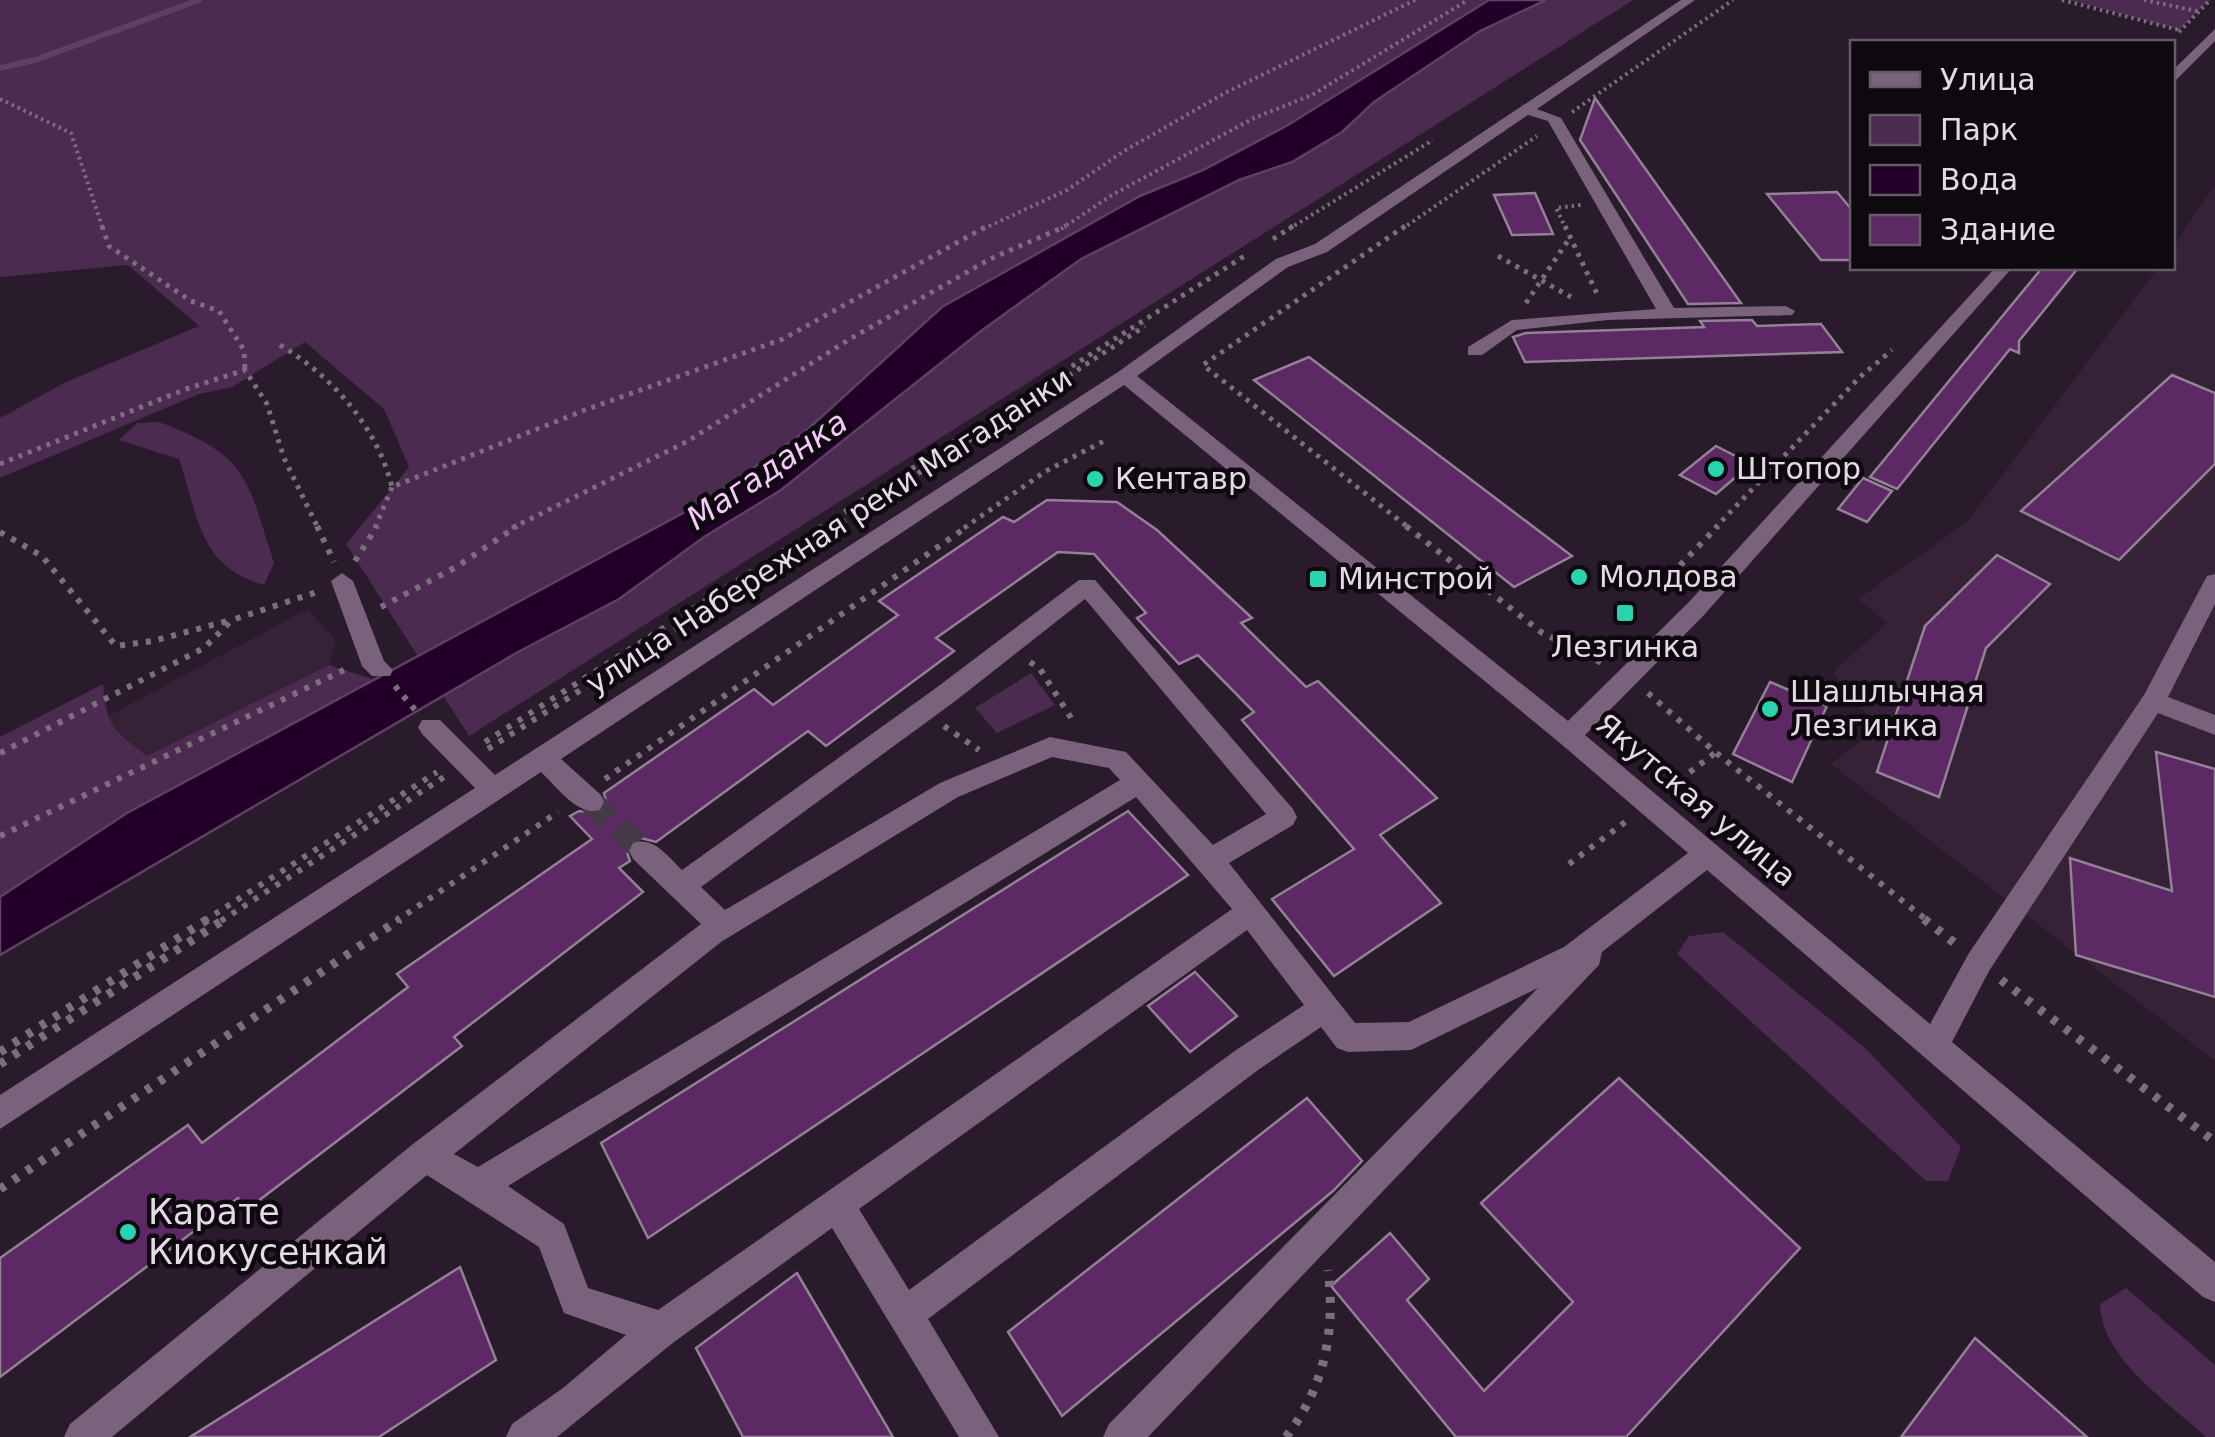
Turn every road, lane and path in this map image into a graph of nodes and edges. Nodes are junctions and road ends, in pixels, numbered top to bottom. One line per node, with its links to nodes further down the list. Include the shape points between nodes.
1 (1415, 0): 34 (path, via 1225,93 1067,190 1031,202 783,339)
2 (1468, 0): 40 (path, via 1312,95 1254,118 1065,227 990,259 688,441 512,528 458,566)
3 (1689, 0): 12 (street, улица Набережная реки Магаданки)
4 (1733, 0): 13 (path)
5 (2062, 0): 8 (path, via 2179,33)
6 (2144, 0): 8 (path)
7 (2210, 0): 8 (path)
8 (2200, 12)
9 (2215, 33): 10 (street)
10 (2175, 77)
11 (0, 99): 30 (path, via 71,132 109,246 191,301 219,311 244,350)
12 (1526, 110): 13 (street); 31 (street, улица Набережная реки Магаданки, via 1320,248 1282,263)
13 (1557, 122): 23 (street); 43 (path, via 1203,365 1540,632)
14 (1441, 135): 17 (path)
15 (1559, 217): 16 (path)
16 (1570, 238): 21 (path); 24 (path)
17 (1265, 243)
18 (1248, 254): 52 (path)
19 (1498, 256): 21 (path)
20 (2002, 270): 43 (street)
21 (1540, 282): 24 (path); 25 (path)
22 (1786, 310): 23 (street)
23 (1668, 314): 24 (street)
24 (1608, 315): 25 (street)
25 (1512, 325): 29 (street)
26 (1145, 326): 52 (path)
27 (1899, 342): 37 (path)
28 (280, 345): 34 (path, via 298,354 363,420)
29 (1474, 350)
30 (246, 370): 33 (path); 36 (path, via 267,404 284,458)
31 (1125, 376): 48 (street, Якутская улица); 51 (street, улица Набережная реки Магаданки)
32 (1104, 441): 56 (path, via 1046,471)
33 (0, 464)
34 (392, 487): 36 (path, via 382,517)
35 (0, 532): 39 (path, via 42,556 116,646)
36 (342, 581): 39 (path); 40 (street)
37 (1662, 584)
38 (2214, 586): 44 (street)
39 (232, 620): 49 (path, via 204,648)
40 (357, 620): 42 (street)
41 (1007, 647): 45 (street); 50 (path, via 1040,669); 60 (street, via 1086,586 1284,818)
42 (376, 663): 47 (path); 57 (path)
43 (1629, 676): 48 (street); 65 (path)
44 (2153, 701): 46 (street); 65 (street)
45 (922, 712): 53 (path); 61 (street)
46 (2215, 725)
47 (431, 727): 52 (street)
48 (1569, 736): 59 (street, Якутская улица)
49 (0, 753)
50 (1086, 753): 53 (street, via 1050,746); 54 (street, via 1116,759)
51 (542, 758): 55 (street, улица Набережная реки Магаданки); 56 (street)
52 (464, 759): 55 (street); 68 (path); 69 (path)
53 (1004, 766): 64 (street, via 949,790)
54 (1138, 782): 60 (street); 73 (street)
55 (493, 790): 70 (street, улица Набережная реки Магаданки)
56 (586, 799): 74 (path)
57 (0, 836)
58 (643, 851): 61 (street)
59 (1709, 853): 63 (street); 67 (street, Якутская улица)
60 (1210, 860): 62 (street)
61 (681, 886): 64 (street)
62 (1250, 912): 66 (street); 75 (street)
63 (1627, 917): 66 (street, via 1574,956 1411,1036 1348,1038); 76 (street)
64 (723, 926): 72 (street)
65 (1978, 962): 67 (street); 71 (path)
66 (1324, 1008): 78 (street)
67 (1935, 1044): 77 (street, Якутская улица)
68 (0, 1052)
69 (0, 1064)
70 (0, 1113)
71 (2215, 1142)
72 (425, 1156): 73 (street); 80 (street)
73 (478, 1186): 79 (street, via 552,1236 576,1300)
74 (0, 1190)
75 (837, 1205): 78 (street); 79 (street)
76 (1320, 1232): 83 (street); 84 (path, via 1332,1319 1303,1418)
77 (2215, 1285)
78 (904, 1315): 82 (street)
79 (662, 1329): 81 (street)
80 (84, 1437)
81 (525, 1437)
82 (980, 1437)
83 (1122, 1437)
84 (1286, 1437)

